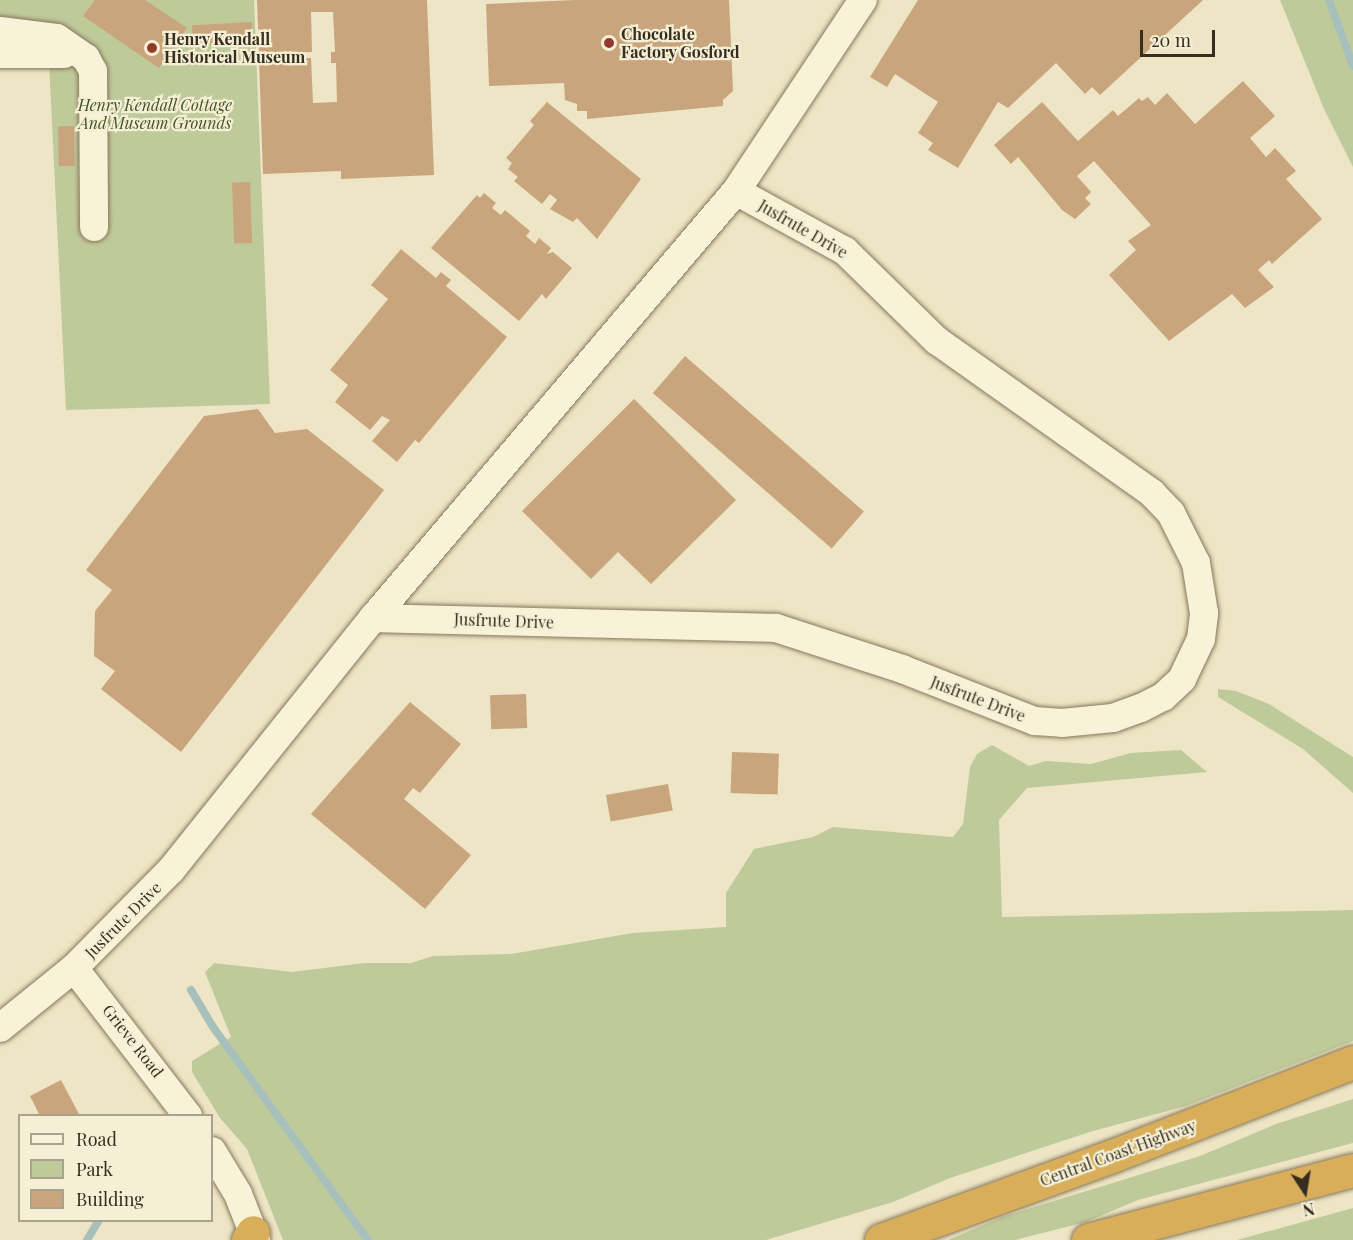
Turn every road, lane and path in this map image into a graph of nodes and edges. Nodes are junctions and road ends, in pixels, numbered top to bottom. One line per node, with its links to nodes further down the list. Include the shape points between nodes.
1 (863, 0): 5 (street, Jusfrute Drive)
2 (0, 31): 4 (street, via 57,38)
3 (0, 54): 4 (street, via 52,52)
4 (86, 58): 6 (street, via 93,71)
5 (736, 191): 7 (street, Jusfrute Drive); 7 (street, Jusfrute Drive, via 844,251 937,341 1152,493 1171,513 1196,563 1204,613 1201,639 1182,679 1163,697 1113,718 1062,723 1035,721 902,669 776,628)
6 (94, 227)
7 (373, 618): 8 (street, Jusfrute Drive, via 171,870)
8 (74, 968): 9 (street, Jusfrute Drive); 11 (street, Grieve Road)
9 (0, 1028)
10 (1353, 1062): 15 (highway, Central Coast Highway)
11 (186, 1114)
12 (213, 1153): 14 (street, via 238,1194)
13 (1353, 1170): 16 (highway)
14 (252, 1238)
15 (881, 1240)
16 (1088, 1240)

